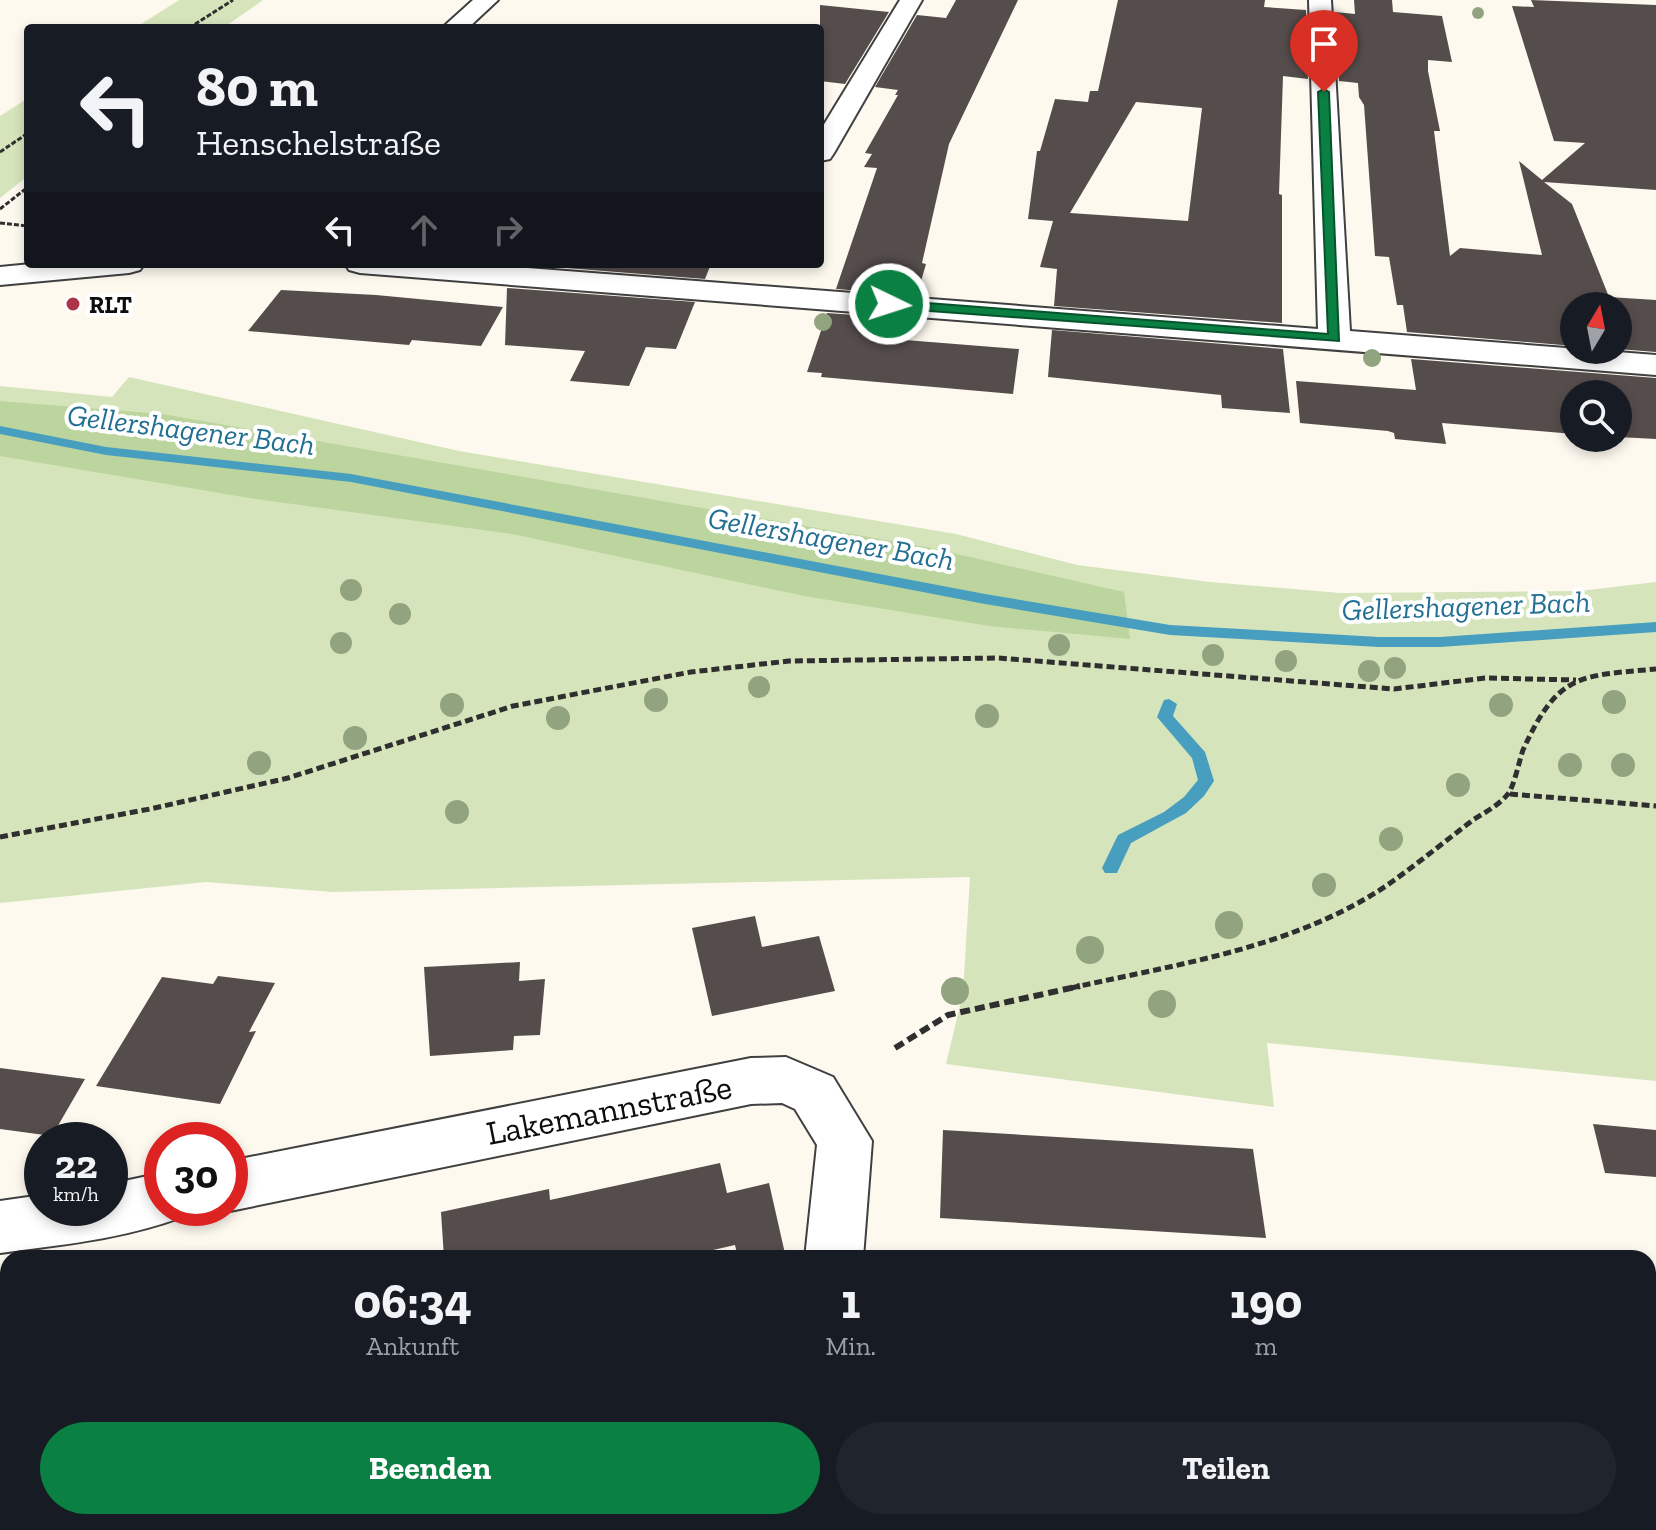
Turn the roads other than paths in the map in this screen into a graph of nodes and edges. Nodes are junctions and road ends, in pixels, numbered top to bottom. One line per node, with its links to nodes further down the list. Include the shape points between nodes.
1 (487, 0): 4 (street)
2 (911, 0): 5 (street)
3 (1320, 0): 11 (street)
4 (459, 24)
5 (824, 146)
6 (86, 268): 9 (street)
7 (414, 268): 10 (street)
8 (772, 268): 10 (street)
9 (0, 276)
10 (762, 294): 11 (street)
11 (1334, 338): 12 (street)
12 (1656, 365)
13 (248, 1182): 16 (street, Lakemannstraße, via 751,1081 786,1080 814,1093 845,1141)
14 (144, 1203): 15 (street)
15 (0, 1227)
16 (835, 1250)

